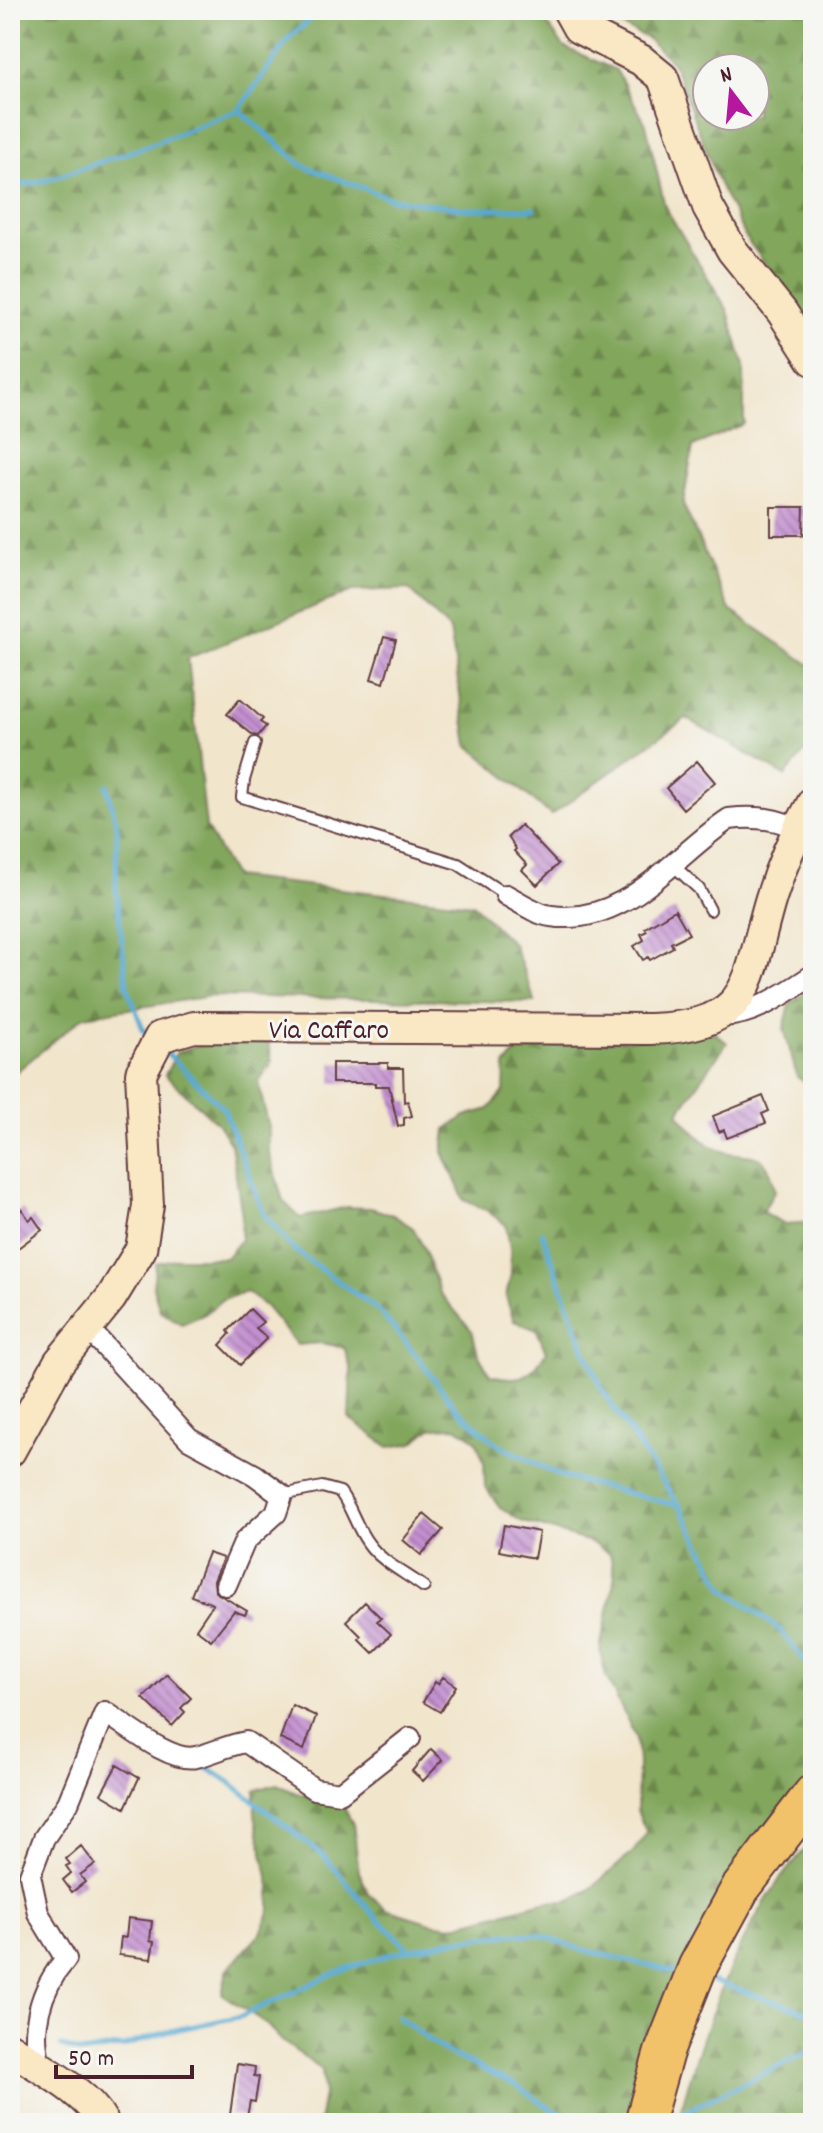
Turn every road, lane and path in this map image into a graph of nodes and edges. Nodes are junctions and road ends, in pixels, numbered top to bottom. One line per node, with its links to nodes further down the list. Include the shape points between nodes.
1 (568, 10): 2 (street, via 578,28 641,60 663,78 708,207 732,250)
2 (813, 360)
3 (255, 743): 7 (lane, via 242,797 458,864)
4 (813, 802): 5 (street, Via Caffaro)
5 (798, 829): 6 (street, via 773,820 729,819); 10 (street, Via Caffaro, via 771,897 755,965 743,991)
6 (673, 865): 7 (street, via 632,896 592,915 549,916); 8 (lane, via 699,889)
7 (506, 895)
8 (710, 910)
9 (813, 975): 10 (street, via 748,1013)
10 (716, 1014): 11 (street, Via Caffaro, via 681,1028 194,1027 160,1037 141,1073 148,1205 141,1249)
11 (87, 1327): 12 (street, Via Caffaro, via 59,1362); 13 (street, via 189,1439)
12 (10, 1451)
13 (282, 1495): 14 (street, via 276,1513 245,1541); 15 (lane, via 322,1487 340,1492 370,1547)
14 (226, 1585)
15 (424, 1587)
16 (410, 1738): 19 (street, via 340,1793 314,1789 246,1742 194,1759 167,1753 105,1712 68,1803 44,1838 30,1875 38,1913 66,1959 52,1975 34,2029)
17 (813, 1794): 21 (highway, via 740,1889 698,1966 664,2052)
18 (10, 2048): 19 (street)
19 (42, 2069): 20 (street, via 97,2112)
20 (103, 2123)
21 (644, 2123)

